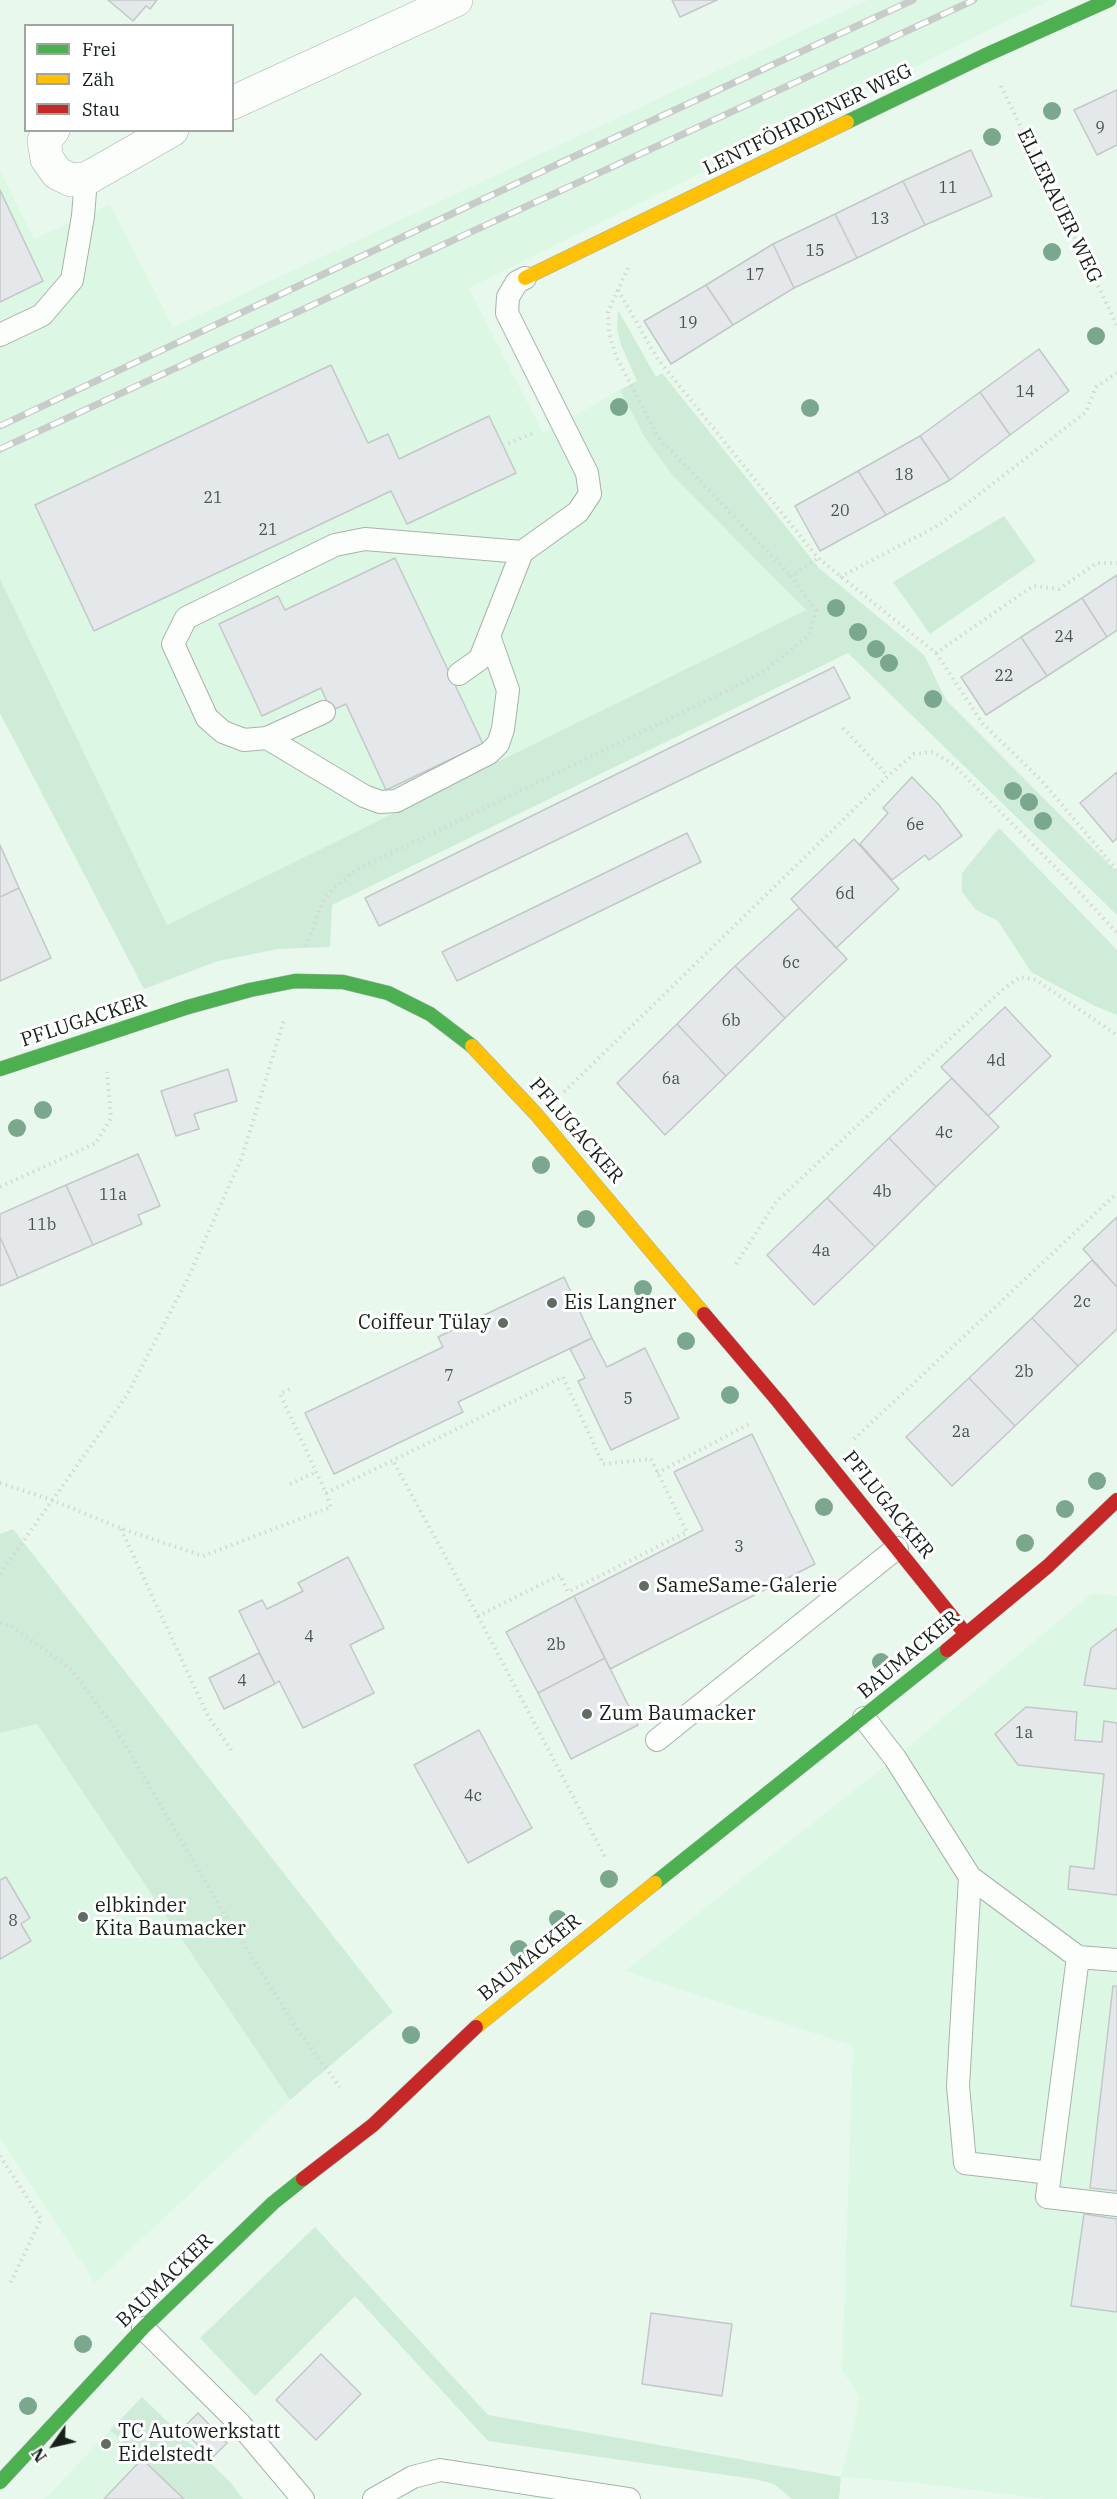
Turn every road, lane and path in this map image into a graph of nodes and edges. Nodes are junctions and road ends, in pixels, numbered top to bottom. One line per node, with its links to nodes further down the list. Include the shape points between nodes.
1 (1109, 0): 9 (street, LENTFÖHRDENER WEG, via 986,55)
2 (446, 2): 4 (street)
3 (1000, 86): 11 (path, ELLERAUER WEG)
4 (234, 102)
5 (51, 132): 7 (street, via 44,141 47,159 57,173 70,180)
6 (168, 132): 7 (street)
7 (86, 179): 12 (lane, via 72,280 42,315)
8 (632, 261): 10 (path)
9 (525, 278): 14 (lane, via 517,282 508,297 507,313 587,473 590,494 578,512)
10 (618, 290): 15 (path, via 657,358); 17 (path, via 608,312 609,333 616,356 658,437)
11 (1117, 325)
12 (0, 335)
13 (1117, 373): 18 (path, via 1096,387 1086,412 939,525)
14 (522, 552): 19 (lane); 24 (lane, via 365,539 335,545 186,618 173,644 207,718 223,732 244,740)
15 (818, 558): 17 (path); 18 (path)
16 (1117, 563): 20 (path, via 1097,563 1059,589 1034,586)
17 (790, 576): 28 (path, via 816,611 809,635 766,670 356,870 322,903)
18 (840, 577): 20 (path)
19 (489, 636): 21 (lane, via 480,659); 24 (lane, via 508,690 498,744 489,753 396,801 380,802 364,796)
20 (936, 653): 26 (path, via 983,724 1041,780)
21 (459, 674)
22 (324, 712): 24 (lane)
23 (843, 728): 25 (path)
24 (267, 738)
25 (888, 776): 27 (path, via 914,754 933,752 954,765); 33 (path)
26 (1117, 870)
27 (1117, 933)
28 (304, 951)
29 (285, 1018): 46 (path, via 242,1157 187,1280 128,1395)
30 (1117, 1035): 36 (path, via 1036,980 1020,977 776,1202)
31 (0, 1069): 49 (street, PFLUGACKER, via 188,1007 295,981 343,982 377,990 430,1014 467,1041 536,1114)
32 (106, 1070): 34 (path, via 111,1118 96,1143)
33 (556, 1100)
34 (0, 1187)
35 (1117, 1193): 39 (path)
36 (736, 1264)
37 (292, 1388): 41 (path, via 280,1394)
38 (757, 1420): 42 (path)
39 (854, 1440)
40 (393, 1461): 42 (path, via 563,1377 603,1464 651,1459); 45 (path); 51 (path)
41 (316, 1472): 44 (path); 45 (path)
42 (657, 1473): 51 (path, via 687,1532 568,1592 560,1575)
43 (0, 1483): 46 (path)
44 (290, 1484)
45 (326, 1492): 48 (path, via 331,1507 203,1556)
46 (52, 1500): 48 (path); 50 (path)
47 (1117, 1500): 53 (street, BAUMACKER, via 1047,1566)
48 (120, 1528): 56 (path, via 208,1716)
49 (897, 1548): 53 (street, PFLUGACKER); 55 (lane)
50 (0, 1574)
51 (478, 1616): 57 (path)
52 (0, 1623): 61 (path, via 11,1626 71,1669 110,1722 297,2029)
53 (966, 1633): 54 (street, BAUMACKER)
54 (864, 1718): 58 (lane, via 895,1758); 66 (street, BAUMACKER, via 507,2001 373,2126 273,2203)
55 (657, 1740)
56 (234, 1754)
57 (606, 1859)
58 (970, 1877): 59 (lane); 63 (lane, via 958,2086 965,2163)
59 (1078, 1957): 60 (lane); 63 (lane)
60 (1117, 1960)
61 (340, 2087)
62 (0, 2156): 65 (path, via 40,2219)
63 (1050, 2173): 64 (lane, via 1047,2197)
64 (1117, 2205)
65 (10, 2284)
66 (143, 2328): 67 (street, BAUMACKER); 68 (lane, via 239,2423)
67 (0, 2482)
68 (303, 2499)
69 (374, 2499): 70 (lane, via 413,2477 440,2470)
70 (629, 2499)

